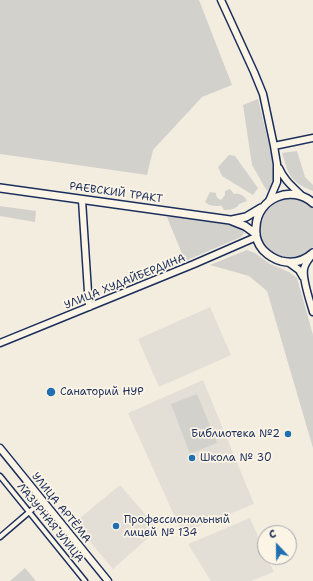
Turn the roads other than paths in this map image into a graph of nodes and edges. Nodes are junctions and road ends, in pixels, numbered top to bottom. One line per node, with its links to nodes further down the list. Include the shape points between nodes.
1 (221, 0): 3 (main road, via 261,90)
2 (313, 138): 3 (main road)
3 (274, 146): 4 (main road)
4 (278, 164): 6 (main road, via 283,177); 8 (main road)
5 (0, 188): 7 (main road, РАЕВСКИЙ ТРАКТ)
6 (302, 196): 8 (main road, РАЕВСКИЙ ТРАКТ, via 286,194); 9 (main road)
7 (82, 200): 11 (main road, РАЕВСКИЙ ТРАКТ); 16 (main road)
8 (270, 201): 10 (main road, РАЕВСКИЙ ТРАКТ)
9 (313, 203)
10 (263, 207): 11 (main road, РАЕВСКИЙ ТРАКТ, via 246,217); 12 (main road, via 256,223)
11 (230, 220): 12 (main road, РАЕВСКИЙ ТРАКТ, via 245,226)
12 (256, 236): 14 (main road, via 260,247 272,257); 16 (main road, УЛИЦА ХУДАЙБЕРДИНА)
13 (312, 254): 14 (main road, via 304,260); 15 (main road, via 306,263)
14 (288, 262): 15 (main road)
15 (304, 277): 17 (main road)
16 (89, 307): 18 (main road, УЛИЦА ХУДАЙБЕРДИНА)
17 (313, 312)
18 (0, 343)
19 (0, 448): 21 (main road, УЛИЦА АРТЁМА)
20 (0, 476): 22 (street, ЛАЗУРНАЯ УЛИЦА)
21 (42, 501): 22 (street); 25 (main road, УЛИЦА АРТЁМА)
22 (30, 513): 23 (street); 24 (street, ЛАЗУРНАЯ УЛИЦА)
23 (0, 537)
24 (85, 581)
25 (108, 581)

